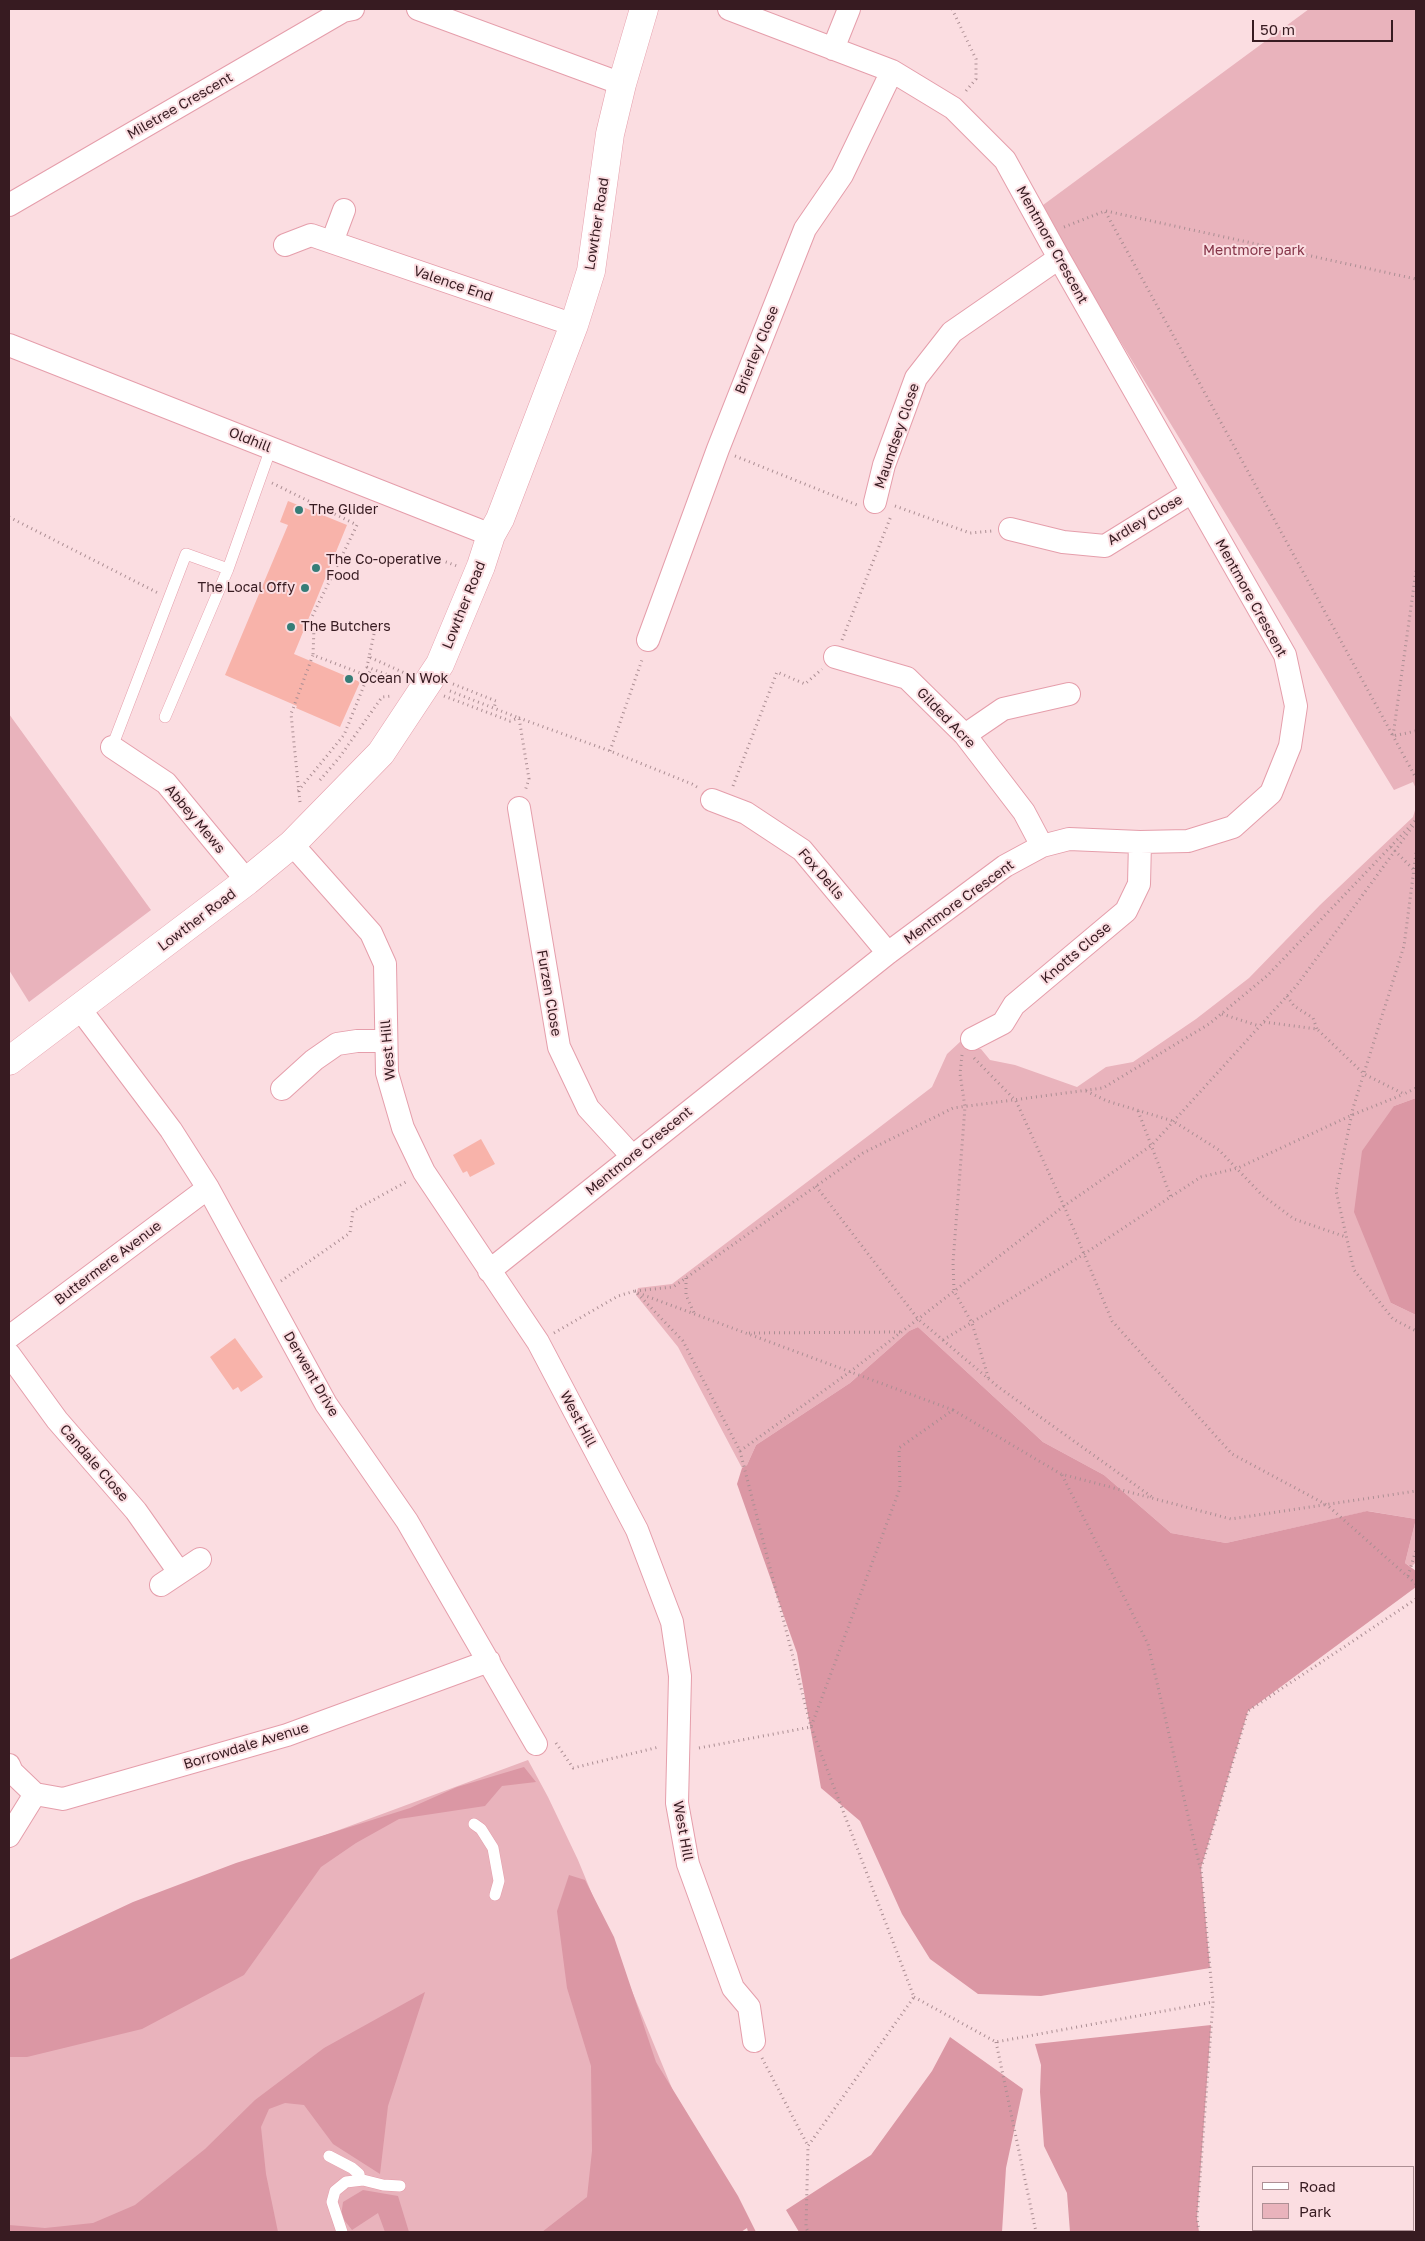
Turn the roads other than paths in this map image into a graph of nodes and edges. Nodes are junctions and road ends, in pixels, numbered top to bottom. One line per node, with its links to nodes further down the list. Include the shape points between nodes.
1 (353, 9): 9 (street, Miletree Crescent, via 343,11)
2 (418, 9): 8 (street)
3 (644, 9): 8 (street, Lowther Road)
4 (728, 9): 6 (street, Mentmore Crescent)
5 (849, 9): 6 (street)
6 (833, 49): 7 (street, Mentmore Crescent)
7 (892, 71): 13 (street, Mentmore Crescent, via 952,108 1005,160); 22 (street, Brierley Close, via 842,175 805,229 718,449)
8 (622, 84): 14 (street, Lowther Road, via 610,134 591,270)
9 (9, 205)
10 (344, 210): 11 (street)
11 (332, 242): 12 (street, Valence End, via 311,235); 14 (street, Valence End)
12 (285, 246)
13 (1059, 258): 17 (street, Mentmore Crescent); 18 (street, Maundsey Close, via 952,332 916,378 884,465)
14 (574, 325): 20 (street, Lowther Road)
15 (11, 351): 16 (street, Oldhill)
16 (271, 448): 20 (street, Oldhill); 21 (lane)
17 (1192, 492): 19 (street, Ardley Close, via 1105,546 1063,542); 30 (street, Mentmore Crescent, via 1285,655 1296,706 1290,746 1271,792 1233,827 1188,841)
18 (885, 504)
19 (1010, 529)
20 (491, 535): 31 (street, Lowther Road, via 440,664 381,753)
21 (228, 569): 25 (lane); 27 (lane, via 186,554)
22 (648, 640)
23 (835, 657): 26 (street, Gilded Acre, via 907,678)
24 (1069, 694): 26 (street, via 1004,709)
25 (165, 717)
26 (964, 735): 32 (street, Gilded Acre, via 1024,812)
27 (112, 747): 33 (street, Abbey Mews, via 166,783)
28 (712, 800): 34 (street, Fox Dells, via 746,813 802,850)
29 (519, 808): 40 (street, Furzen Close, via 559,1048 588,1108)
30 (1140, 842): 32 (street, Mentmore Crescent, via 1069,840); 37 (street, Knotts Close, via 1139,884 1126,911 1014,1006 1002,1023)
31 (292, 844): 33 (street, Lowther Road); 36 (street, West Hill, via 371,933 385,964)
32 (1042, 846): 34 (street, Mentmore Crescent, via 1005,866)
33 (247, 882): 35 (street, Lowther Road)
34 (888, 953): 40 (street, Mentmore Crescent)
35 (80, 1009): 38 (street, Lowther Road); 41 (street, Derwent Drive, via 171,1130)
36 (385, 1041): 39 (street, via 337,1044); 42 (street, West Hill, via 387,1073 403,1128 424,1172)
37 (968, 1043)
38 (9, 1061)
39 (282, 1089)
40 (632, 1156): 42 (street, Mentmore Crescent)
41 (208, 1188): 43 (street, Buttermere Avenue); 46 (street, Derwent Drive, via 326,1404 407,1521)
42 (489, 1271): 53 (street, West Hill, via 538,1342 637,1530 672,1622 680,1676 677,1803 688,1864 733,1988 749,2007)
43 (9, 1336)
44 (9, 1354): 45 (street, Candale Close, via 57,1420 136,1511 170,1579)
45 (200, 1559)
46 (489, 1661): 47 (street, Derwent Drive); 49 (street, Borrowdale Avenue, via 287,1735 63,1799)
47 (536, 1744)
48 (9, 1765): 49 (street)
49 (35, 1794): 51 (street)
50 (474, 1824): 52 (lane, via 493,1848 498,1881)
51 (9, 1836)
52 (495, 1895)
53 (754, 2041)
54 (328, 2156): 55 (lane, via 352,2168)
55 (360, 2180): 56 (lane); 57 (lane, via 346,2182 335,2191 332,2202)
56 (400, 2186)
57 (342, 2232)

